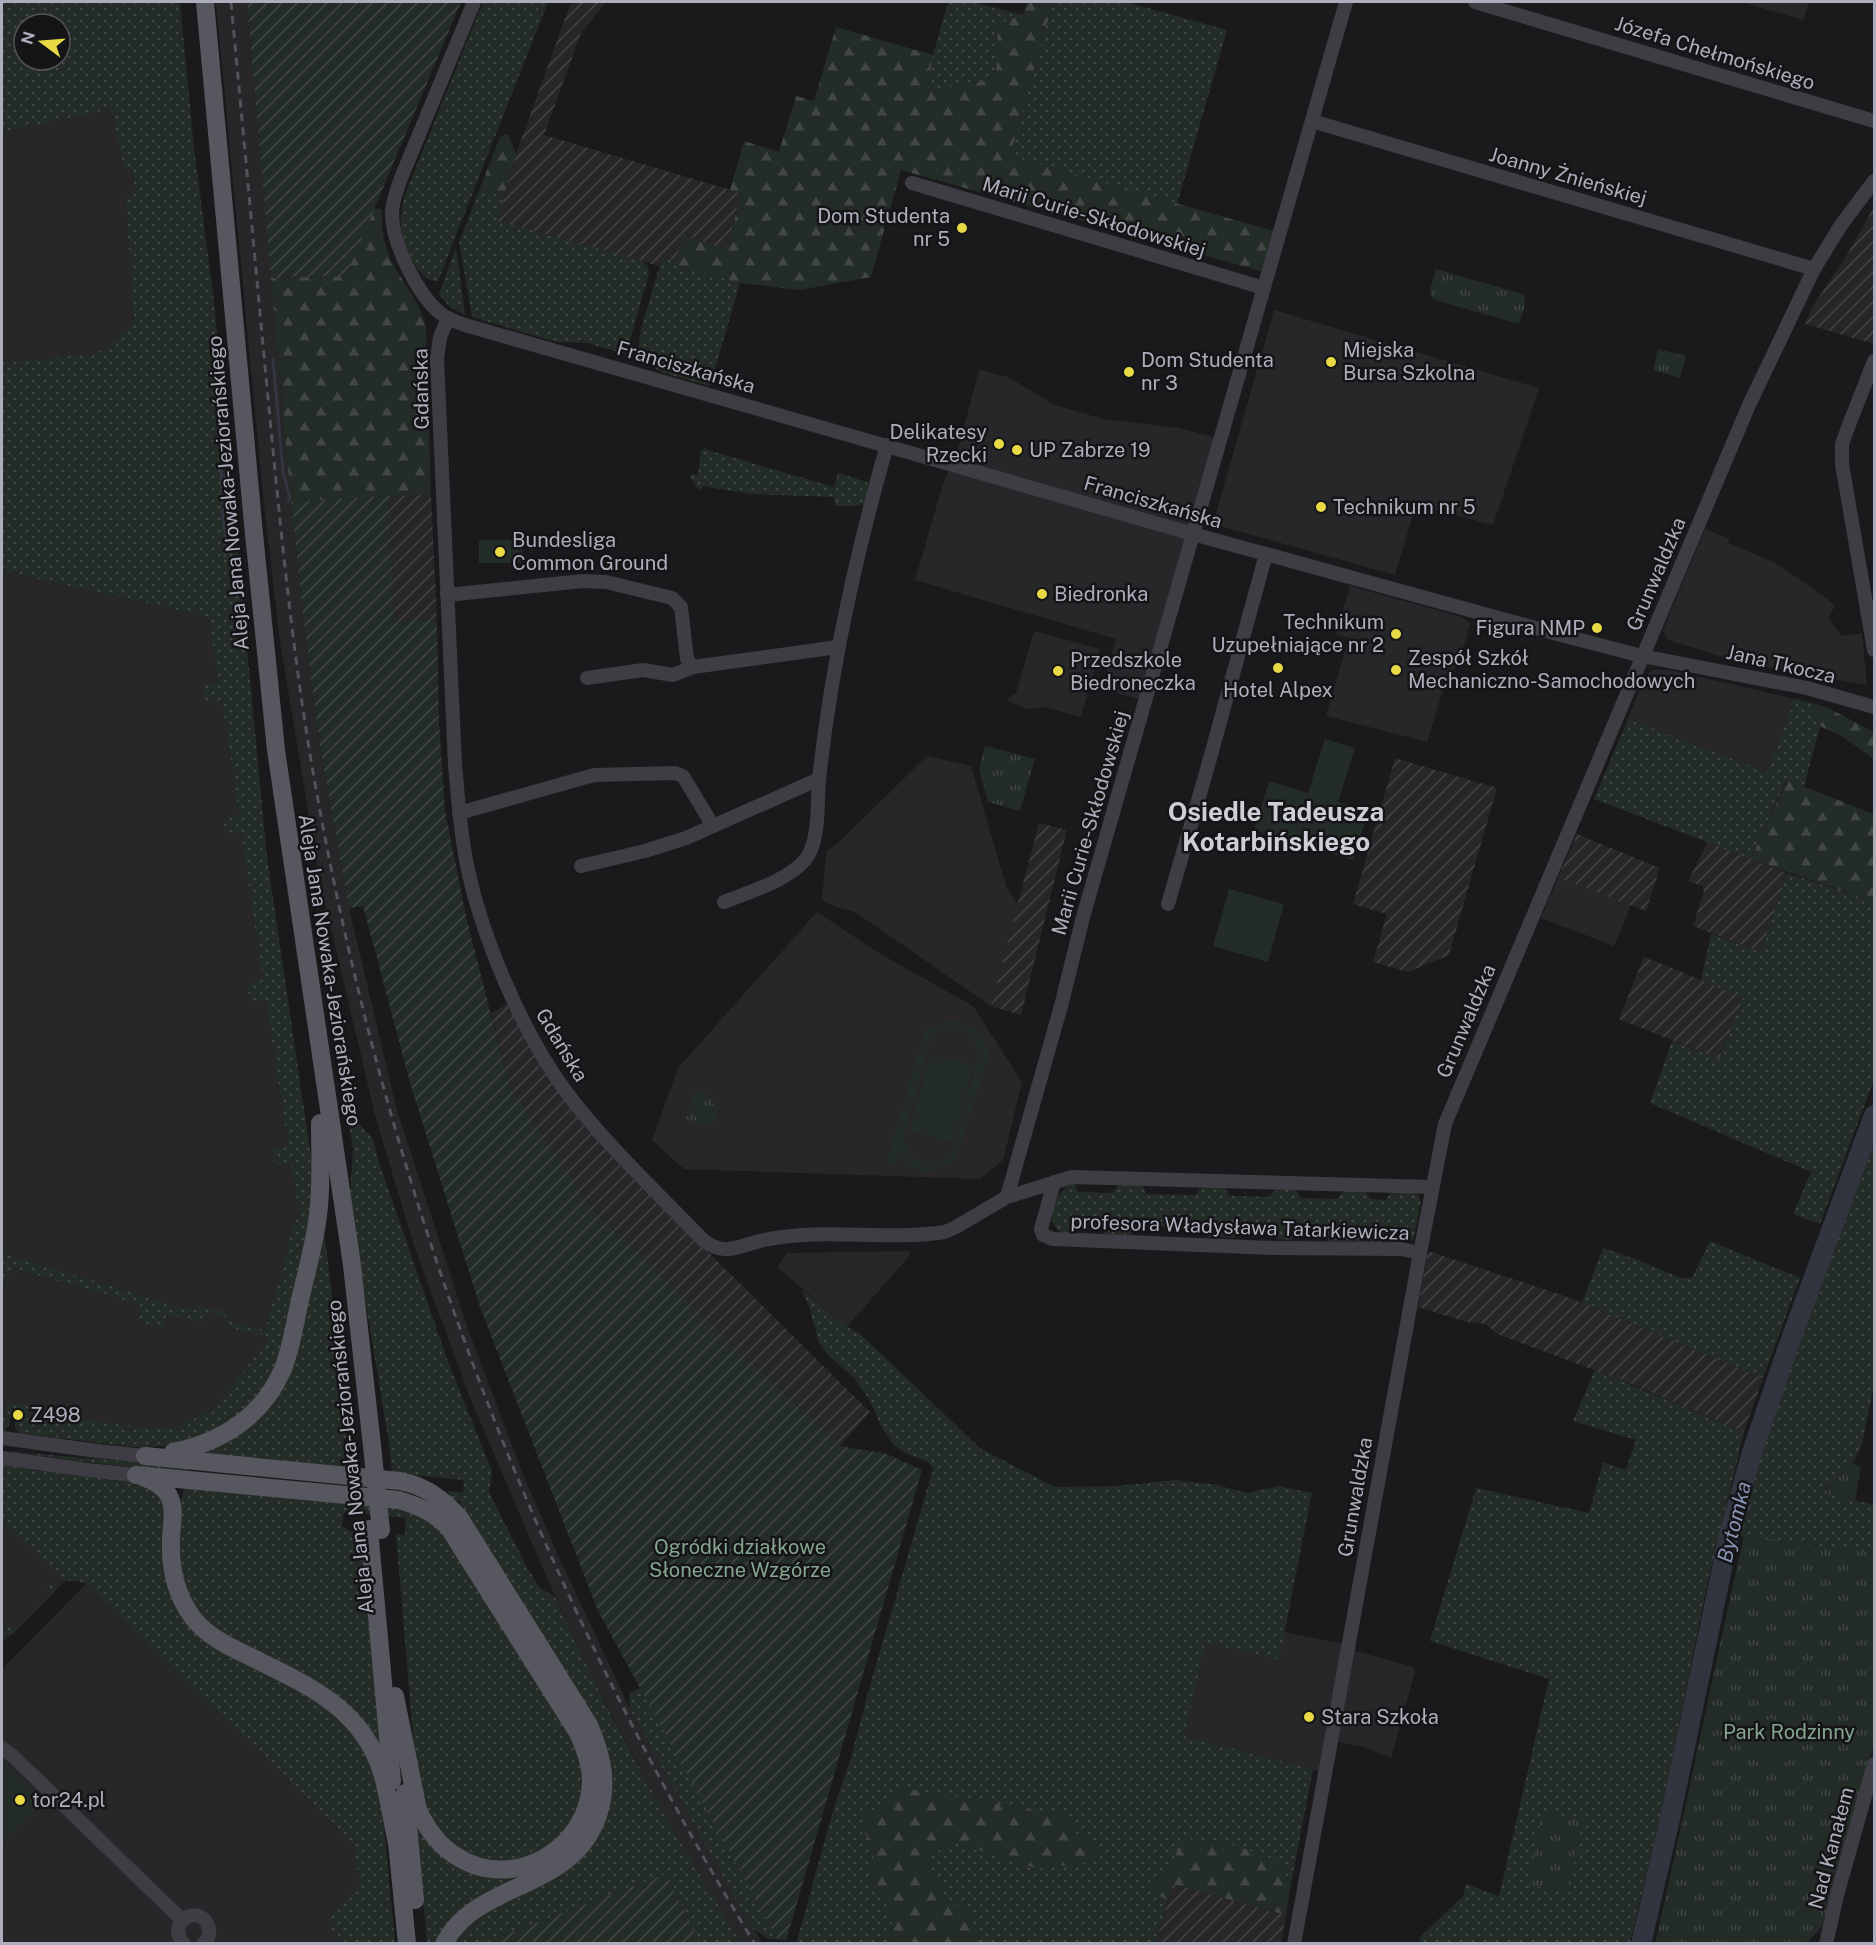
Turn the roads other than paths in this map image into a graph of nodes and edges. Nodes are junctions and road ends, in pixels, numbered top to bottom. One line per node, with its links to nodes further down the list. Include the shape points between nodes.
1 (193, 2): 30 (main road, Aleja Jana Nowaka-Jeziorańskiego, via 268,780)
2 (205, 2): 37 (main road, Aleja Jana Nowaka-Jeziorańskiego, via 276,750 360,1320)
3 (474, 2): 12 (street, via 398,185 392,215 405,262 432,304)
4 (1347, 2): 6 (street, Marii Curie-Skłodowskiej)
5 (1474, 2): 7 (street, Józefa Chełmońskiego)
6 (1312, 121): 10 (street, Joanny Żnieńskiej); 11 (street, Marii Curie-Skłodowskiej)
7 (1875, 121)
8 (1875, 181): 10 (street, Grunwaldzka, via 1840,225)
9 (912, 183): 11 (street, Marii Curie-Skłodowskiej)
10 (1814, 269): 20 (street, Grunwaldzka, via 1749,405)
11 (1264, 288): 15 (street, Marii Curie-Skłodowskiej)
12 (448, 318): 14 (street, Franciszkańska); 17 (street, Gdańska, via 437,352)
13 (1875, 361): 19 (street, via 1842,444 1842,464)
14 (887, 445): 15 (street, Franciszkańska); 18 (street)
15 (1193, 534): 16 (street, Franciszkańska); 33 (street, Marii Curie-Skłodowskiej)
16 (1266, 554): 20 (street, Franciszkańska); 29 (street)
17 (447, 595): 21 (street, via 583,581 606,582 672,598 681,607 687,659); 25 (street, Gdańska)
18 (838, 647): 21 (street); 24 (street)
19 (1875, 650)
20 (1642, 656): 23 (street, Jana Tkocza, via 1807,688); 32 (street, Grunwaldzka, via 1455,1098 1441,1140)
21 (693, 667): 22 (street, via 673,675 643,670)
22 (587, 678)
23 (1875, 707)
24 (819, 779): 26 (street); 28 (street, via 815,832 806,859 773,882)
25 (459, 813): 26 (street, via 594,775 675,773 683,776); 33 (street, Gdańska, via 471,881 488,937 526,1026 554,1075 594,1126 703,1240 716,1249 731,1250 766,1239 794,1236 945,1232)
26 (713, 826): 27 (street, via 645,851)
27 (581, 866)
28 (724, 902)
29 (1168, 904)
30 (320, 1124): 37 (main road, Aleja Jana Nowaka-Jeziorańskiego); 39 (main road, via 318,1216 286,1359 275,1384 259,1407 220,1438 201,1446)
31 (1054, 1182): 32 (street, via 1096,1177); 33 (street); 34 (street, profesora Władysława Tatarkiewicza, via 1041,1229 1043,1235 1053,1239 1401,1249)
32 (1432, 1187): 34 (street, Grunwaldzka)
33 (1007, 1197)
34 (1420, 1253): 58 (street, Grunwaldzka)
35 (2, 1438): 38 (street)
36 (2, 1445): 38 (street)
37 (367, 1446): 45 (main road, Aleja Jana Nowaka-Jeziorańskiego)
38 (97, 1451): 39 (street)
39 (145, 1456): 41 (main road)
40 (2, 1458): 42 (street)
41 (222, 1462): 43 (main road); 57 (main road, via 400,1481 440,1497 459,1517 589,1725 603,1763 604,1780 603,1798 592,1831 560,1866 471,1912 452,1929)
42 (136, 1475): 43 (main road); 44 (main road, via 161,1487)
43 (188, 1480): 44 (main road, via 178,1491); 46 (main road, via 399,1500 423,1508 441,1520 584,1747 591,1779 590,1797 585,1814 568,1840 527,1867 483,1868 456,1857 426,1826 418,1810)
44 (173, 1510): 51 (main road, via 174,1580 194,1619 226,1645 322,1694 350,1718 375,1755 383,1776)
45 (375, 1529): 46 (main road, Aleja Jana Nowaka-Jeziorańskiego); 51 (main road, Aleja Jana Nowaka-Jeziorańskiego)
46 (395, 1696): 56 (main road, Aleja Jana Nowaka-Jeziorańskiego)
47 (2, 1742): 49 (street)
48 (2, 1748): 49 (street)
49 (15, 1758): 52 (street)
50 (1875, 1764): 59 (street, Nad Kanałem)
51 (397, 1843): 55 (main road, Aleja Jana Nowaka-Jeziorańskiego)
52 (182, 1920): 53 (street, via 196,1915 204,1920 209,1933); 54 (street, via 178,1934)
53 (205, 1943)
54 (184, 1944)
55 (407, 1944)
56 (419, 1944)
57 (444, 1944)
58 (1294, 1944)
59 (1826, 1944)

